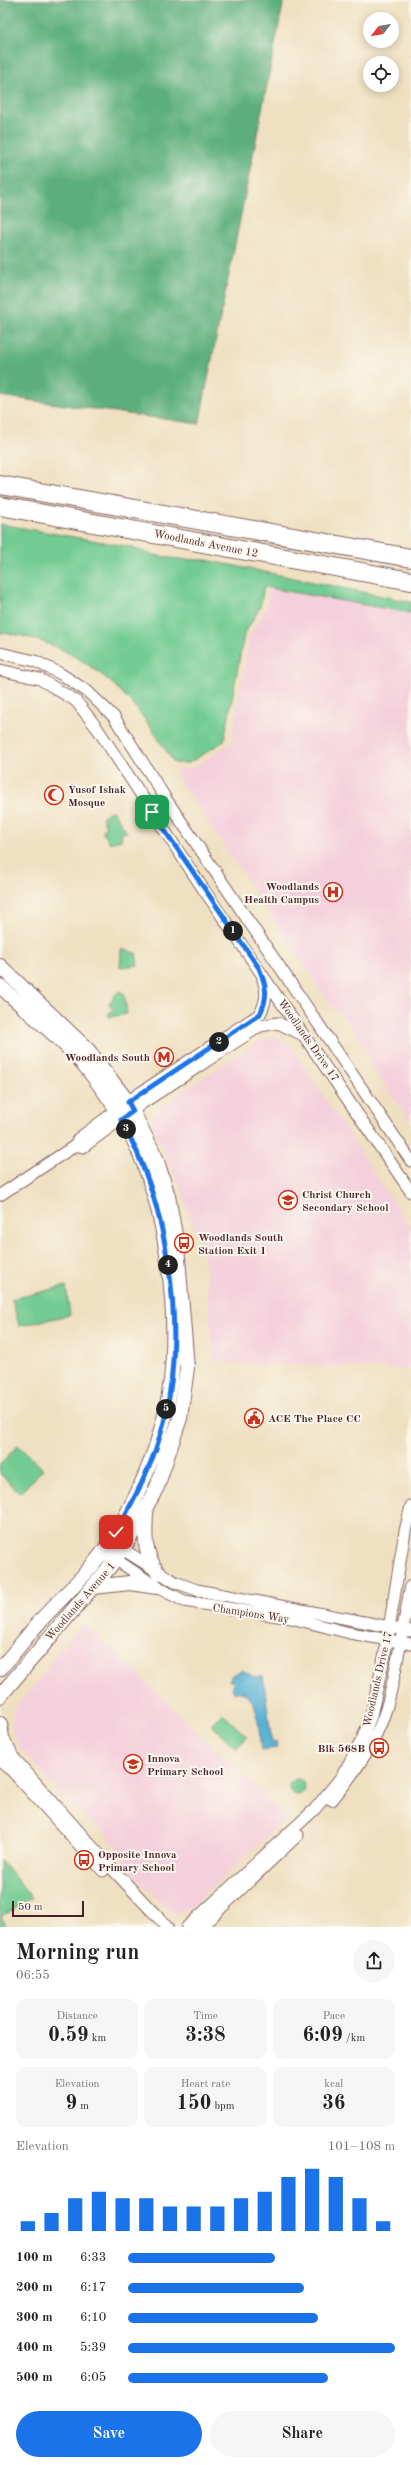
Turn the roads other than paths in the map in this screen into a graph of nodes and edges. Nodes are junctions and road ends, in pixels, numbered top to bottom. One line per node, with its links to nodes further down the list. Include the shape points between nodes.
1 (0, 485): 3 (main road, Woodlands Avenue 12)
2 (0, 506): 4 (main road, Woodlands Avenue 12)
3 (411, 558)
4 (411, 581)
5 (0, 653): 13 (street, Woodlands Drive 17, via 35,661 62,674 88,692 114,717 166,799)
6 (0, 670): 8 (street, Woodlands Drive 17, via 40,679 76,701 97,728)
7 (0, 966): 11 (street, Woodlands Avenue 1, via 88,1050)
8 (259, 968): 10 (street, Woodlands Drive 17); 11 (street, via 267,989 266,1003 260,1014)
9 (0, 986): 12 (street, Woodlands Avenue 1, via 65,1044 90,1073)
10 (308, 1038): 11 (street, via 295,1029 278,1023 260,1026); 14 (street, Woodlands Drive 17)
11 (131, 1106): 12 (street); 17 (street, Woodlands Avenue 1, via 156,1158 168,1196 177,1246 187,1368 180,1418 157,1487)
12 (118, 1115): 15 (street, via 78,1139 76,1145); 18 (street, Woodlands Avenue 1, via 137,1147 151,1186 166,1249 172,1316 171,1376 165,1418 155,1449 138,1491)
13 (411, 1161)
14 (411, 1192)
15 (0, 1195)
16 (411, 1506): 24 (street, Woodlands Drive 17)
17 (146, 1509): 19 (street, Woodlands Avenue 1); 20 (street, via 145,1547 148,1559)
18 (107, 1546): 19 (street, Champions Way); 28 (street, Woodlands Avenue 1, via 97,1561)
19 (119, 1555): 20 (street, Champions Way); 22 (street, Woodlands Avenue 1); 23 (street, Champions Way)
20 (158, 1573): 24 (street, Champions Way, via 197,1590)
21 (411, 1586): 25 (street, Woodlands Drive 17)
22 (93, 1587): 23 (street, via 130,1583); 29 (street, Woodlands Avenue 1)
23 (157, 1587): 26 (street, Champions Way, via 184,1601 291,1618)
24 (389, 1628): 25 (street, Champions Way); 26 (street, Woodlands Drive 17)
25 (407, 1630): 27 (street, Woodlands Drive 17)
26 (387, 1640): 27 (street, Champions Way); 38 (street, Woodlands Drive 17, via 369,1722 342,1776 316,1809)
27 (406, 1643): 39 (street, Woodlands Drive 17, via 386,1710 375,1735 347,1782 316,1817)
28 (20, 1645): 29 (street, via 28,1649); 30 (street, Woodlands Avenue 1)
29 (41, 1646): 31 (street, Woodlands Avenue 1)
30 (0, 1669)
31 (3, 1692): 32 (street)
32 (0, 1708)
33 (0, 1724): 35 (street)
34 (0, 1742): 35 (street)
35 (5, 1759): 36 (street); 37 (street)
36 (156, 1927)
37 (167, 1927)
38 (187, 1927)
39 (201, 1927)

